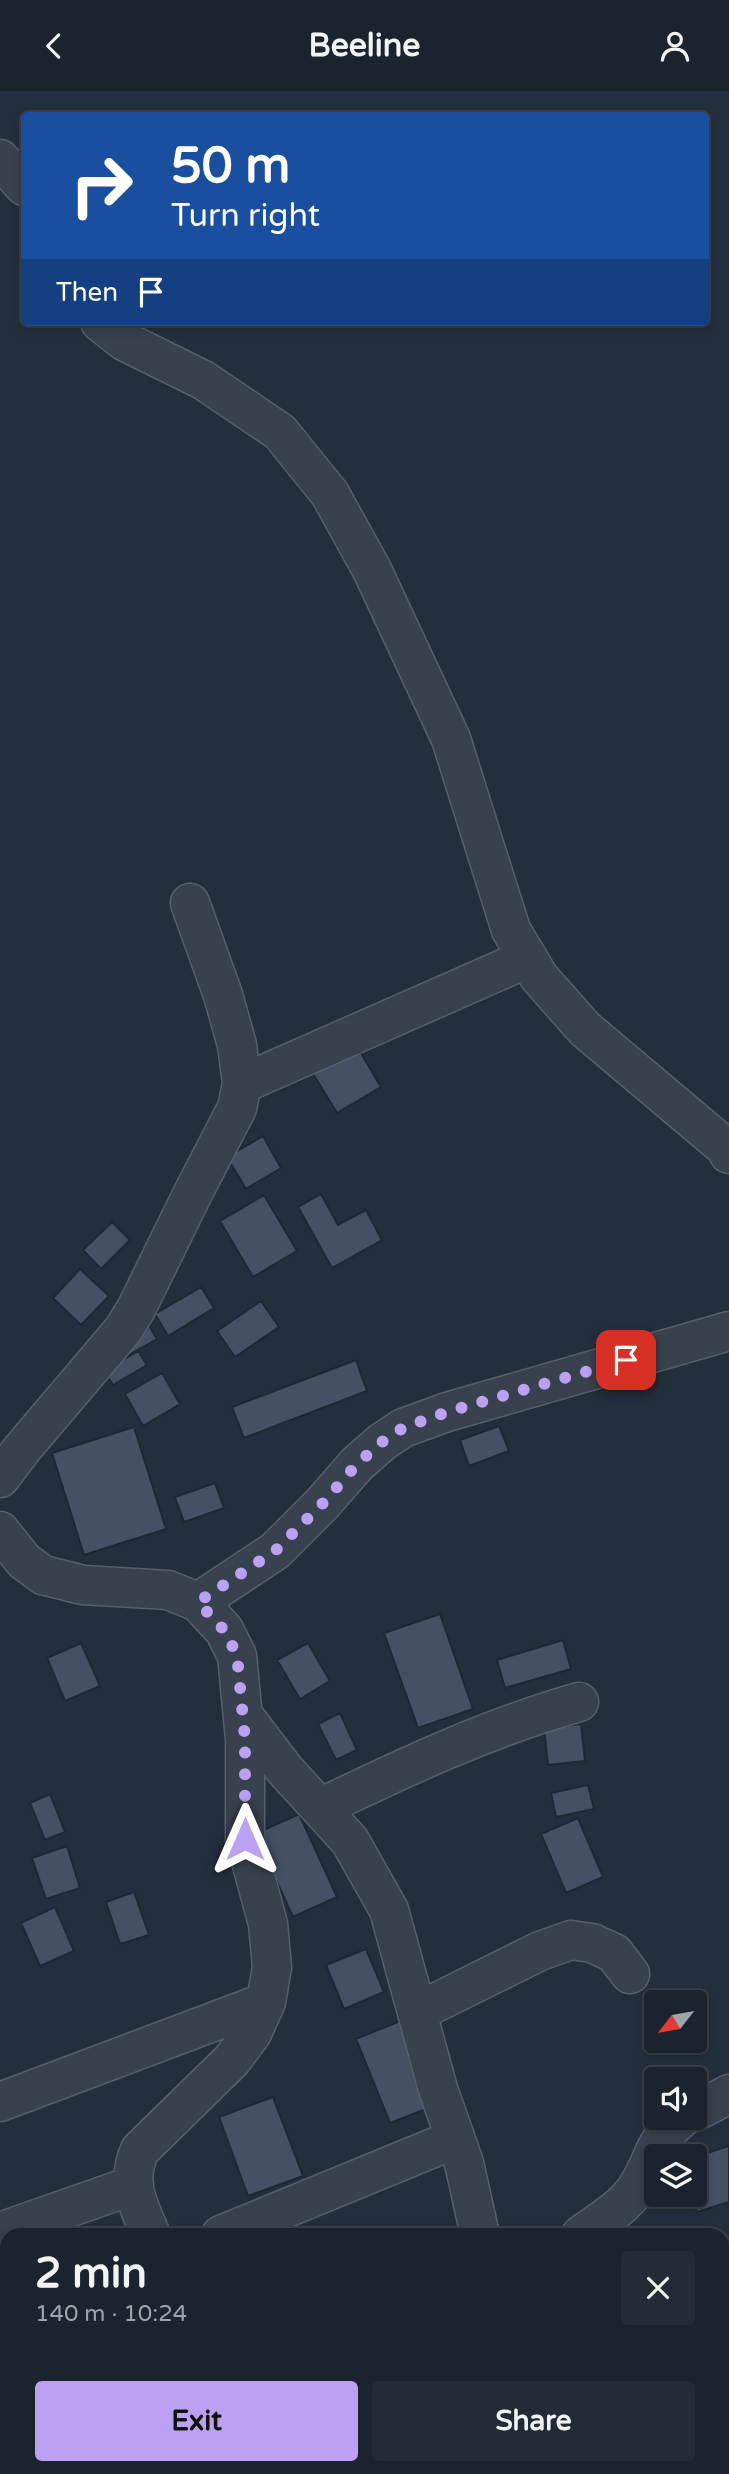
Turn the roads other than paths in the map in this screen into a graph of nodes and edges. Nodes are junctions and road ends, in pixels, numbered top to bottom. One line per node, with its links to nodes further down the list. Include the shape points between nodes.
1 (0, 159): 2 (street)
2 (21, 182)
3 (105, 326): 5 (street, via 124,341 203,380 280,432 330,494 372,570 451,739 511,930)
4 (190, 903): 6 (street, via 223,995)
5 (528, 958): 6 (street); 7 (street, via 585,1029)
6 (242, 1084): 9 (street, via 237,1108 136,1309)
7 (729, 1154)
8 (729, 1331): 11 (street, via 403,1428 357,1464 275,1551)
9 (0, 1478)
10 (0, 1531): 11 (street, via 24,1561 43,1575 83,1585 168,1590)
11 (198, 1602): 13 (street, via 224,1630 237,1655)
12 (579, 1702): 14 (street, via 498,1727)
13 (243, 1715): 14 (street); 16 (street, via 245,1839 268,1924 272,1967)
14 (320, 1808): 17 (street, via 350,1841 389,1910)
15 (630, 1974): 17 (street, via 614,1953 571,1940)
16 (266, 2002): 19 (street); 23 (street, via 232,2060 140,2150 133,2166)
17 (417, 2012): 22 (street)
18 (729, 2094): 20 (street)
19 (0, 2102)
20 (707, 2106)
21 (668, 2130): 28 (street, via 635,2191)
22 (455, 2139): 26 (street); 27 (street)
23 (134, 2185): 24 (street); 25 (street)
24 (11, 2228)
25 (148, 2228)
26 (238, 2228)
27 (478, 2228)
28 (590, 2228)

